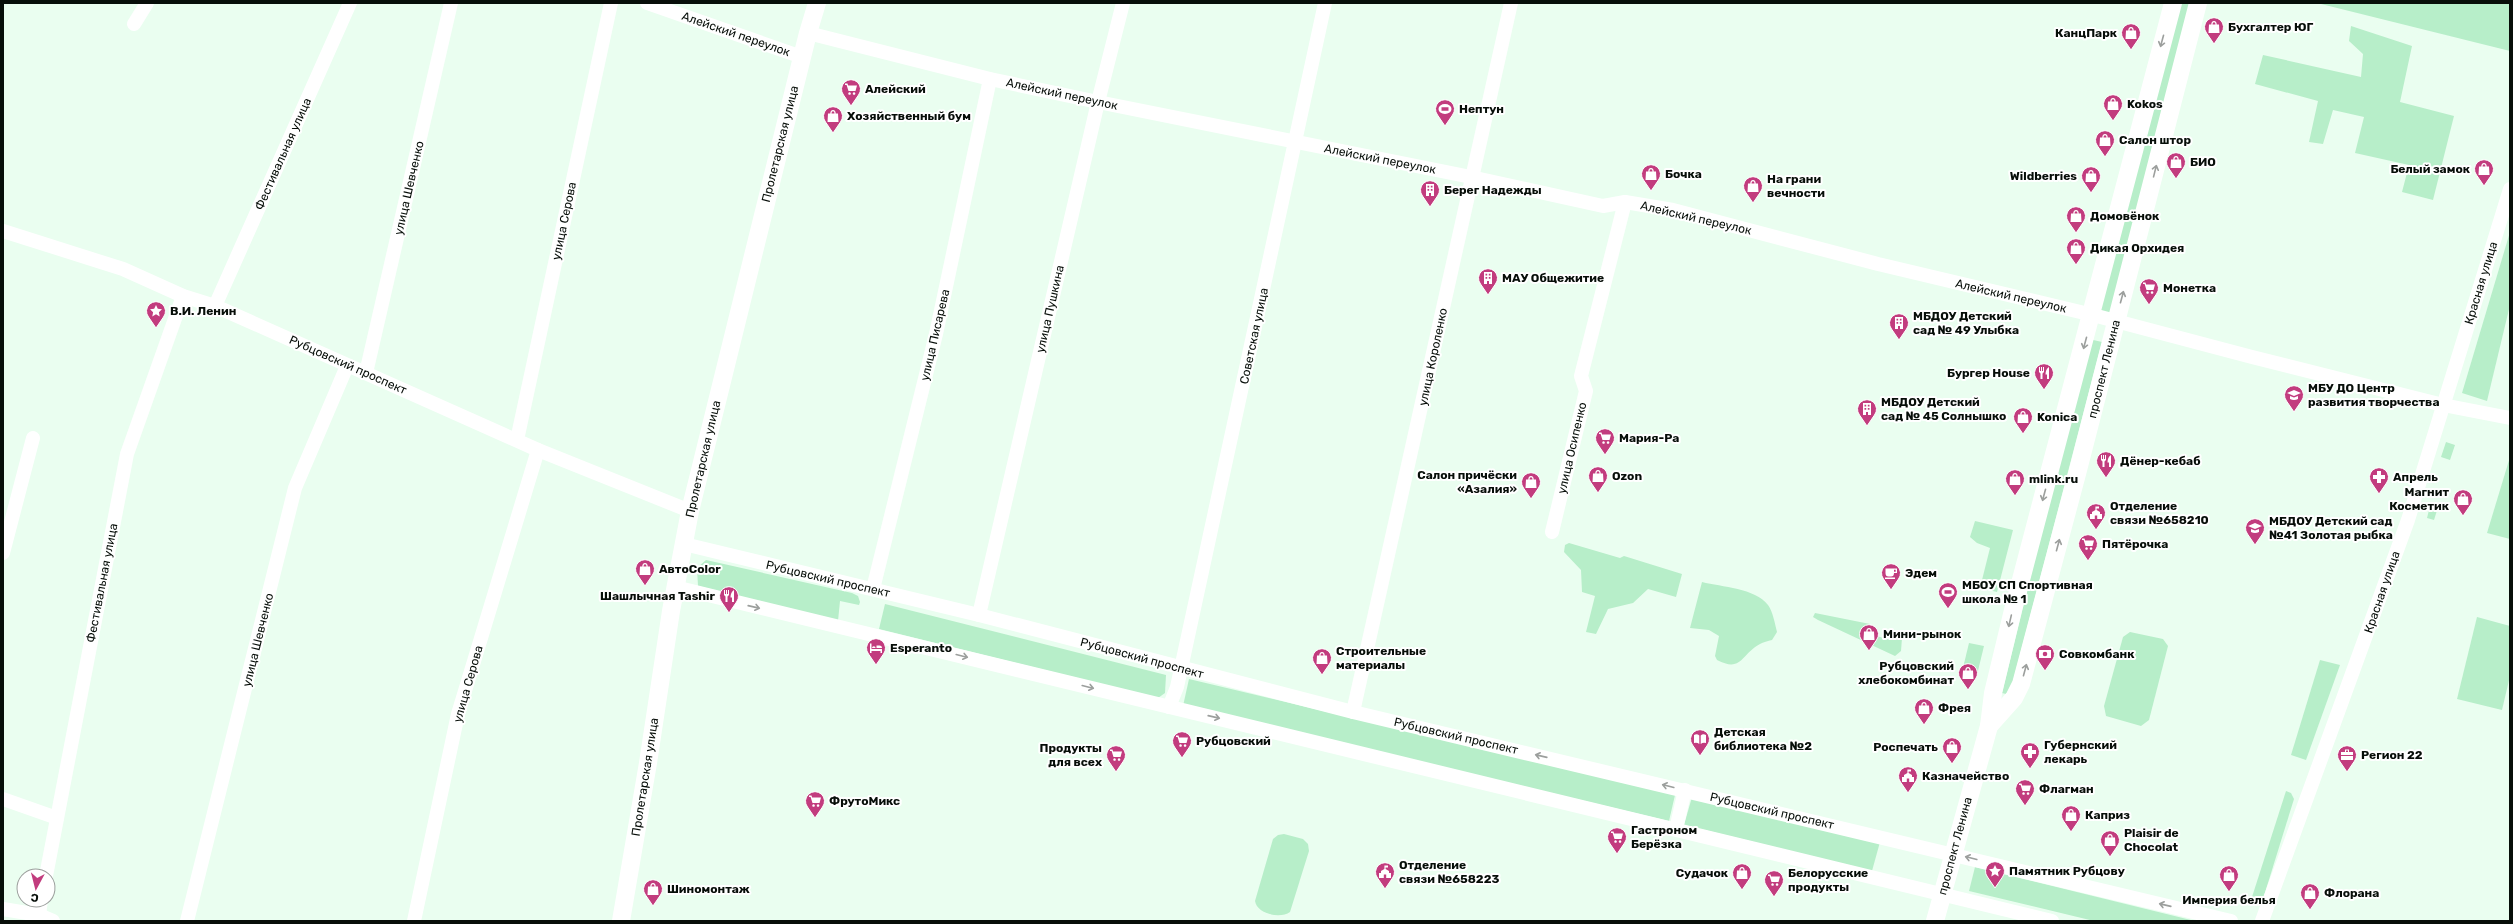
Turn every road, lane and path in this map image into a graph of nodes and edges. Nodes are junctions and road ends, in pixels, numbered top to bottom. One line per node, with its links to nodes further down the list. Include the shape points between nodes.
1 (147, 3): 12 (street)
2 (350, 3): 23 (street, Фестивальная улица)
3 (451, 3): 27 (street, улица Шевченко)
4 (611, 3): 31 (street, улица Серова)
5 (648, 3): 14 (street, Алейский переулок)
6 (817, 3): 13 (main road, Пролетарская улица)
7 (1123, 3): 16 (street, улица Пушкина)
8 (1325, 3): 17 (street, Советская улица)
9 (1511, 3): 18 (street, улица Короленко)
10 (2173, 3): 24 (main road, проспект Ленина, one-way to 24)
11 (2198, 3): 25 (main road, проспект Ленина, one-way to 11)
12 (134, 24)
13 (808, 33): 14 (main road, Пролетарская улица); 15 (street, Алейский переулок)
14 (802, 57): 33 (main road, Пролетарская улица)
15 (990, 79): 16 (street, Алейский переулок); 38 (street, улица Писарева, via 936,334)
16 (1098, 102): 17 (street, Алейский переулок); 39 (street, улица Пушкина)
17 (1296, 142): 18 (street, Алейский переулок); 40 (street, Советская улица)
18 (1471, 177): 20 (street, Алейский переулок, via 1603,206); 44 (street, улица Короленко, via 1404,492)
19 (2510, 189): 28 (street, Красная улица)
20 (1626, 202): 24 (street, Алейский переулок, via 1673,210 1885,266); 34 (street, улица Осипенко, via 1581,376 1586,391)
21 (3, 231): 22 (street, Рубцовский проспект, via 123,269)
22 (183, 296): 23 (street, Рубцовский проспект); 48 (street, Фестивальная улица, via 127,454)
23 (215, 306): 26 (street, Рубцовский проспект)
24 (2092, 315): 25 (street, Алейский переулок); 41 (main road, проспект Ленина, one-way to 41)
25 (2116, 321): 28 (street, Алейский переулок); 42 (main road, проспект Ленина, one-way to 25, via 2021,684)
26 (347, 366): 27 (street, Рубцовский проспект); 57 (street, улица Шевченко, via 295,488)
27 (366, 373): 31 (street, Рубцовский проспект)
28 (2443, 405): 29 (street, Алейский переулок); 63 (street, Красная улица, via 2408,520)
29 (2510, 418)
30 (33, 438): 36 (street)
31 (517, 440): 32 (street, Рубцовский проспект)
32 (538, 450): 33 (street, Рубцовский проспект); 58 (street, улица Серова, via 458,714)
33 (690, 511): 35 (main road, Пролетарская улица)
34 (1552, 532)
35 (684, 544): 37 (main road, Пролетарская улица); 38 (street, Рубцовский проспект)
36 (3, 553)
37 (675, 587): 43 (street, one-way to 43); 59 (main road, Пролетарская улица)
38 (874, 590): 39 (street, Рубцовский проспект)
39 (979, 615): 40 (street, Рубцовский проспект)
40 (1181, 668): 43 (street, Советская улица); 44 (street, Рубцовский проспект)
41 (1993, 693): 42 (main road); 45 (main road, проспект Ленина)
42 (2014, 698): 45 (main road, проспект Ленина)
43 (1169, 707): 49 (street, one-way to 49)
44 (1353, 712): 46 (street, Рубцовский проспект, one-way to 44)
45 (1989, 726): 50 (main road, проспект Ленина)
46 (1684, 790): 49 (street); 50 (street, Рубцовский проспект)
47 (3, 799): 48 (street)
48 (57, 818): 51 (street, Фестивальная улица)
49 (1676, 830): 52 (street)
50 (1953, 854): 52 (main road, проспект Ленина); 62 (street, Рубцовский проспект, one-way to 50)
51 (48, 868)
52 (1942, 895): 60 (main road, проспект Ленина); 61 (street)
53 (40, 908): 55 (street)
54 (3, 909): 55 (street)
55 (39, 915): 56 (street)
56 (53, 921)
57 (187, 921)
58 (414, 921)
59 (621, 921)
60 (1935, 921)
61 (2052, 921)
62 (2230, 921)
63 (2262, 921)

